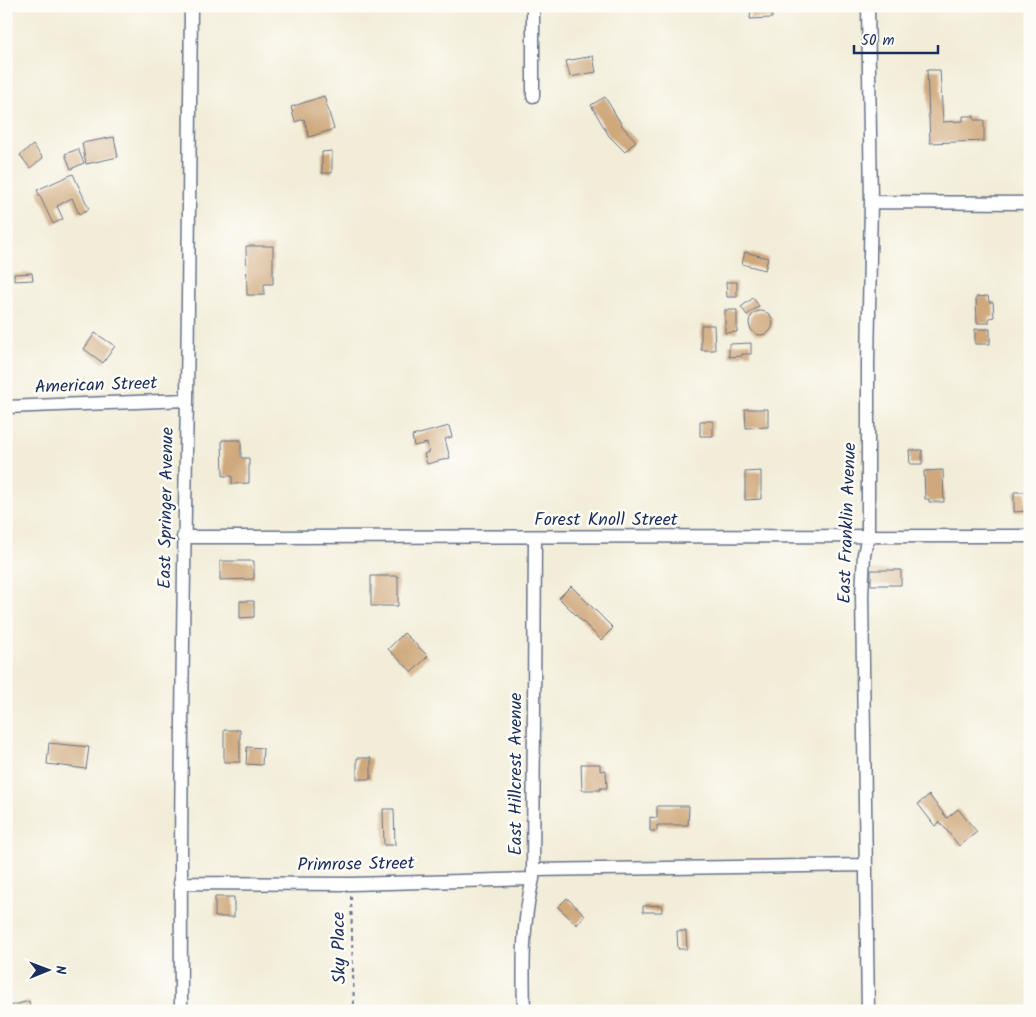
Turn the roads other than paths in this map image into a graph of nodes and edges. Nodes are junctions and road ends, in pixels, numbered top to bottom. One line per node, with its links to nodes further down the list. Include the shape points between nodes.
1 (191, 6): 7 (street, East Springer Avenue)
2 (533, 6): 4 (street)
3 (868, 6): 5 (street, East Franklin Avenue)
4 (533, 96)
5 (871, 202): 6 (street); 9 (street, East Franklin Avenue)
6 (1030, 202)
7 (187, 400): 8 (street, American Street); 11 (street, East Springer Avenue)
8 (6, 407)
9 (868, 536): 10 (street, Forest Knoll Street); 12 (street, Forest Knoll Street); 13 (street, East Franklin Avenue, via 862,595)
10 (1030, 536)
11 (183, 537): 12 (street, Forest Knoll Street); 15 (street, East Springer Avenue)
12 (535, 537): 14 (street, East Hillcrest Avenue)
13 (866, 864): 14 (street, Primrose Street); 18 (street, East Franklin Avenue)
14 (533, 874): 15 (street, Primrose Street, via 351,884); 17 (street, East Hillcrest Avenue, via 523,947)
15 (180, 883): 16 (street, East Springer Avenue)
16 (181, 1011)
17 (524, 1011)
18 (868, 1011)

